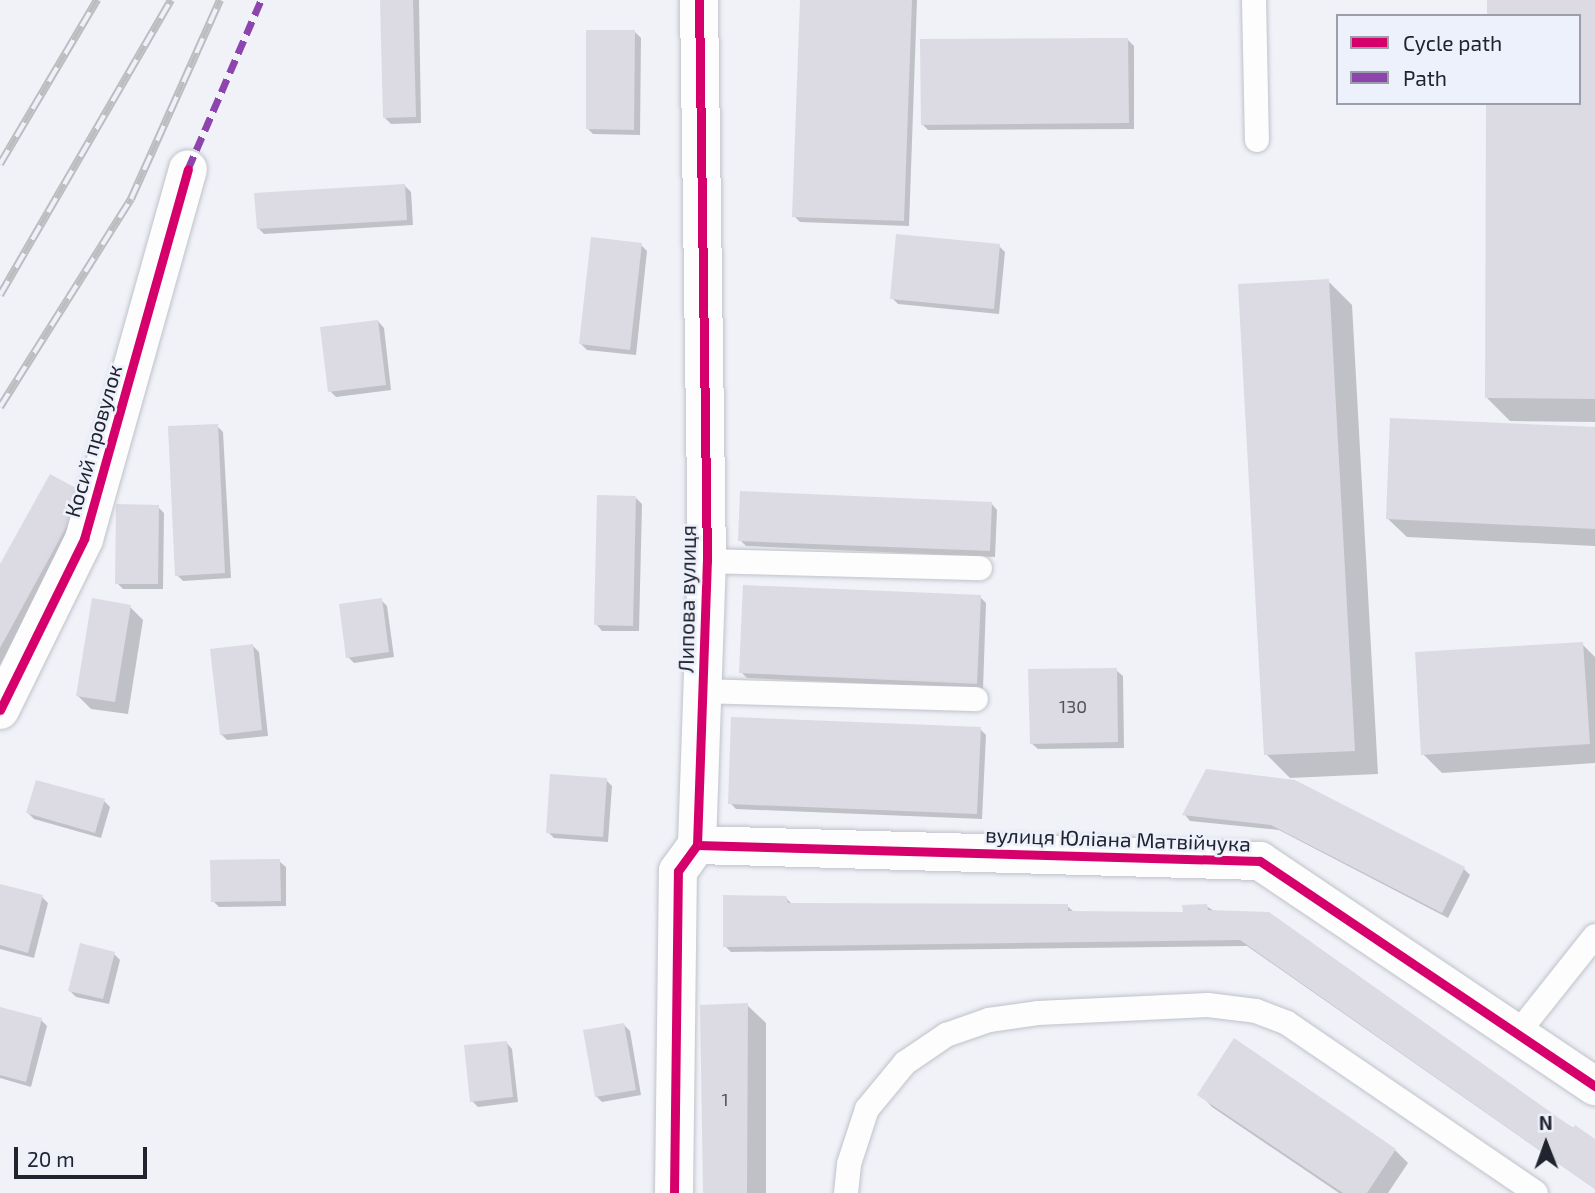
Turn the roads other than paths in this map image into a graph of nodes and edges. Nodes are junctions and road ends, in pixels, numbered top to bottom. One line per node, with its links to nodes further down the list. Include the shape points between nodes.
1 (699, 0): 5 (street, Липова вулиця)
2 (1254, 0): 3 (lane)
3 (1257, 140)
4 (188, 169): 9 (street, Косий провулок, via 84,539)
5 (707, 561): 6 (lane); 7 (street, Липова вулиця)
6 (980, 568)
7 (703, 691): 8 (lane); 10 (street, Липова вулиця)
8 (976, 699)
9 (0, 710)
10 (697, 845): 12 (street, вулиця Юліана Матвійчука, via 1260,860); 14 (street, via 678,871)
11 (1595, 936): 12 (lane)
12 (1517, 1034): 13 (street, вулиця Юліана Матвійчука)
13 (1595, 1086)
14 (674, 1193)
15 (846, 1193): 16 (lane, via 849,1164 867,1109 905,1063 946,1035 989,1020 1038,1013 1208,1005 1256,1011 1287,1023)
16 (1536, 1193)

